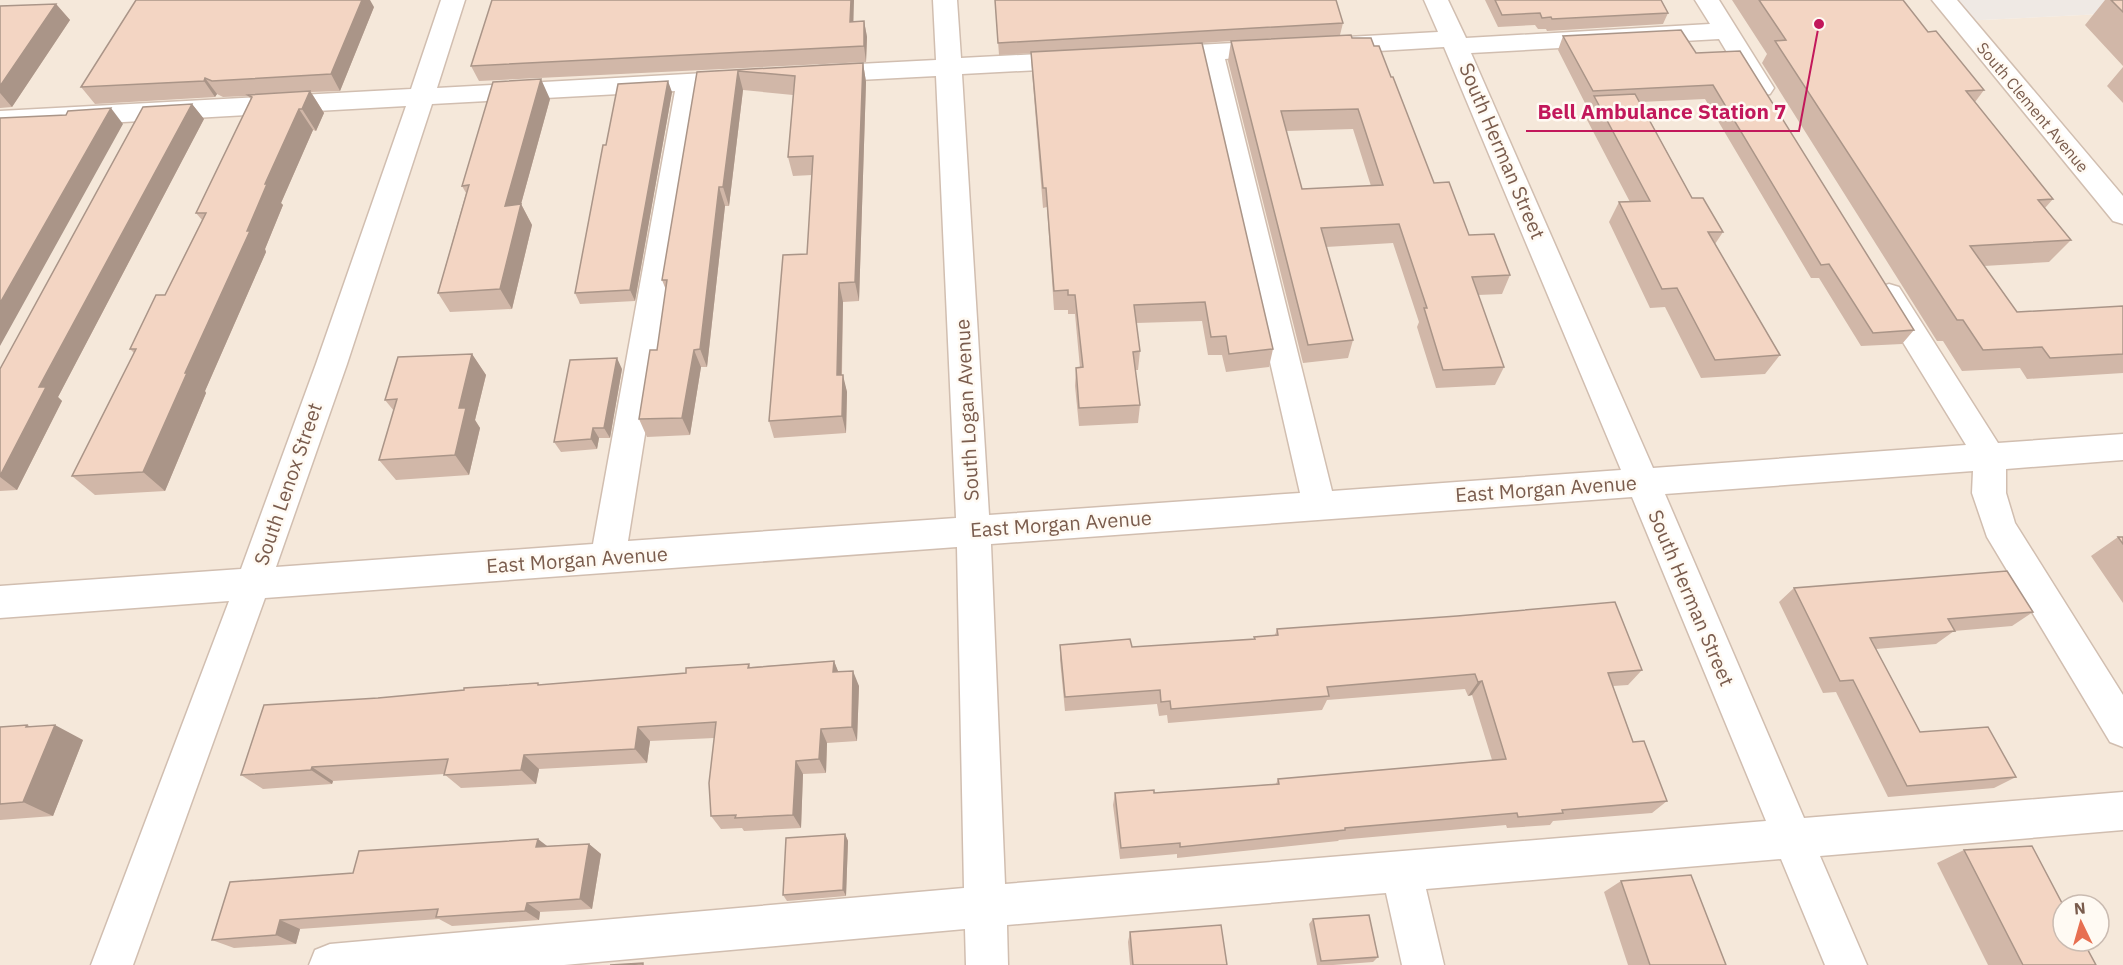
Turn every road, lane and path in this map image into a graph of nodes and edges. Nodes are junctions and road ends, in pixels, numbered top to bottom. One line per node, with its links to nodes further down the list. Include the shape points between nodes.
1 (453, 0): 15 (street, South Lenox Street)
2 (945, 0): 11 (street, South Logan Avenue)
3 (1436, 0): 7 (street, South Herman Street)
4 (1707, 0): 6 (street)
5 (1944, 0): 20 (street, South Clement Avenue)
6 (1726, 32): 7 (street); 17 (street)
7 (1455, 43): 8 (street); 24 (street, South Herman Street)
8 (1211, 52): 9 (street); 25 (street)
9 (1140, 56)
10 (1105, 58): 11 (street)
11 (950, 67): 12 (street); 26 (street, South Logan Avenue)
12 (795, 76)
13 (760, 78): 14 (street)
14 (689, 82): 15 (street); 27 (street)
15 (422, 97): 16 (street); 28 (street, South Lenox Street)
16 (146, 111): 18 (street); 19 (street)
17 (1776, 111)
18 (0, 120)
19 (129, 142)
20 (2123, 214)
21 (1874, 271): 23 (street)
22 (2123, 447): 23 (street, East Morgan Avenue)
23 (1990, 457): 24 (street, East Morgan Avenue); 30 (street, via 1989,494 1999,527)
24 (1643, 482): 25 (street, East Morgan Avenue); 32 (street, South Herman Street)
25 (1319, 505): 26 (street, East Morgan Avenue)
26 (973, 530): 27 (street, East Morgan Avenue); 34 (street, South Logan Avenue)
27 (608, 558): 28 (street, East Morgan Avenue)
28 (253, 583): 29 (street, East Morgan Avenue); 36 (street, South Lenox Street)
29 (0, 602)
30 (2123, 729)
31 (2123, 812): 32 (street)
32 (1792, 840): 33 (street); 40 (street, South Herman Street)
33 (1401, 871): 34 (street); 39 (street)
34 (986, 906): 35 (street); 38 (street, South Logan Avenue)
35 (536, 956): 37 (street)
36 (112, 965)
37 (330, 965)
38 (987, 965)
39 (1423, 965)
40 (1846, 965)

